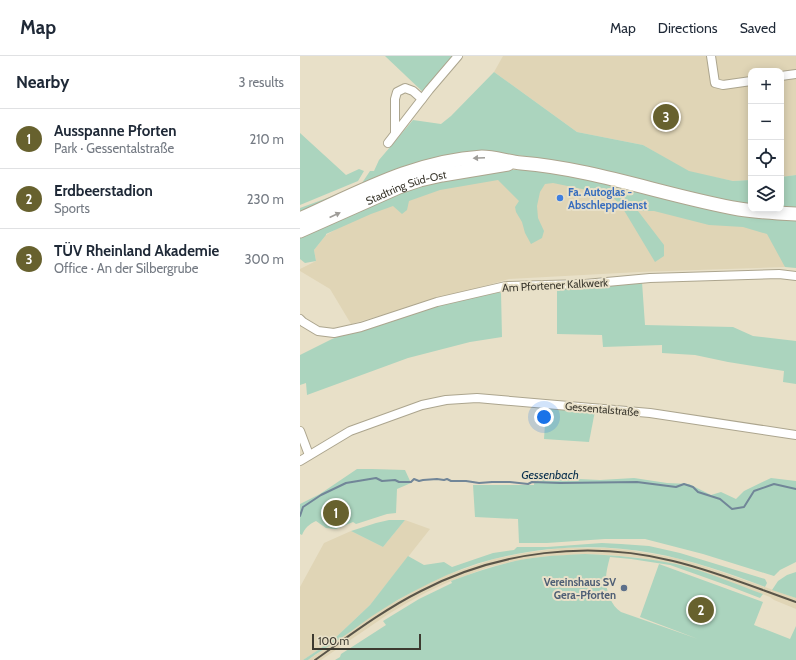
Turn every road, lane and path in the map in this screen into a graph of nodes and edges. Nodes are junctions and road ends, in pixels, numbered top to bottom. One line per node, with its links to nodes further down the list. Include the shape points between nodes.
1 (458, 56): 6 (street)
2 (711, 56): 5 (street, via 715,83 722,85)
3 (796, 74): 4 (street)
4 (784, 76)
5 (748, 81)
6 (422, 99): 7 (street); 7 (street, via 405,88 397,92)
7 (395, 133): 8 (street)
8 (388, 143)
9 (518, 163): 10 (main road, Stadtring Süd-Ost, via 576,170 693,200 740,209); 11 (main road, Stadtring Süd-Ost, one-way to 11, via 484,157 430,165 384,181); 12 (main road, Stadtring Süd-Ost, one-way to 9, via 374,197 420,180)
10 (796, 214)
11 (300, 219)
12 (300, 231)
13 (796, 276): 14 (street, Am Pfortener Kalkwerk, via 779,274 650,278 586,284 506,286 437,302 361,327 334,333 318,331)
14 (300, 319)
15 (300, 431): 17 (street)
16 (796, 435): 17 (street, Gessentalstraße, via 650,413 477,398 422,405 350,431)
17 (309, 455): 18 (street, Gessentalstraße)
18 (300, 461)

